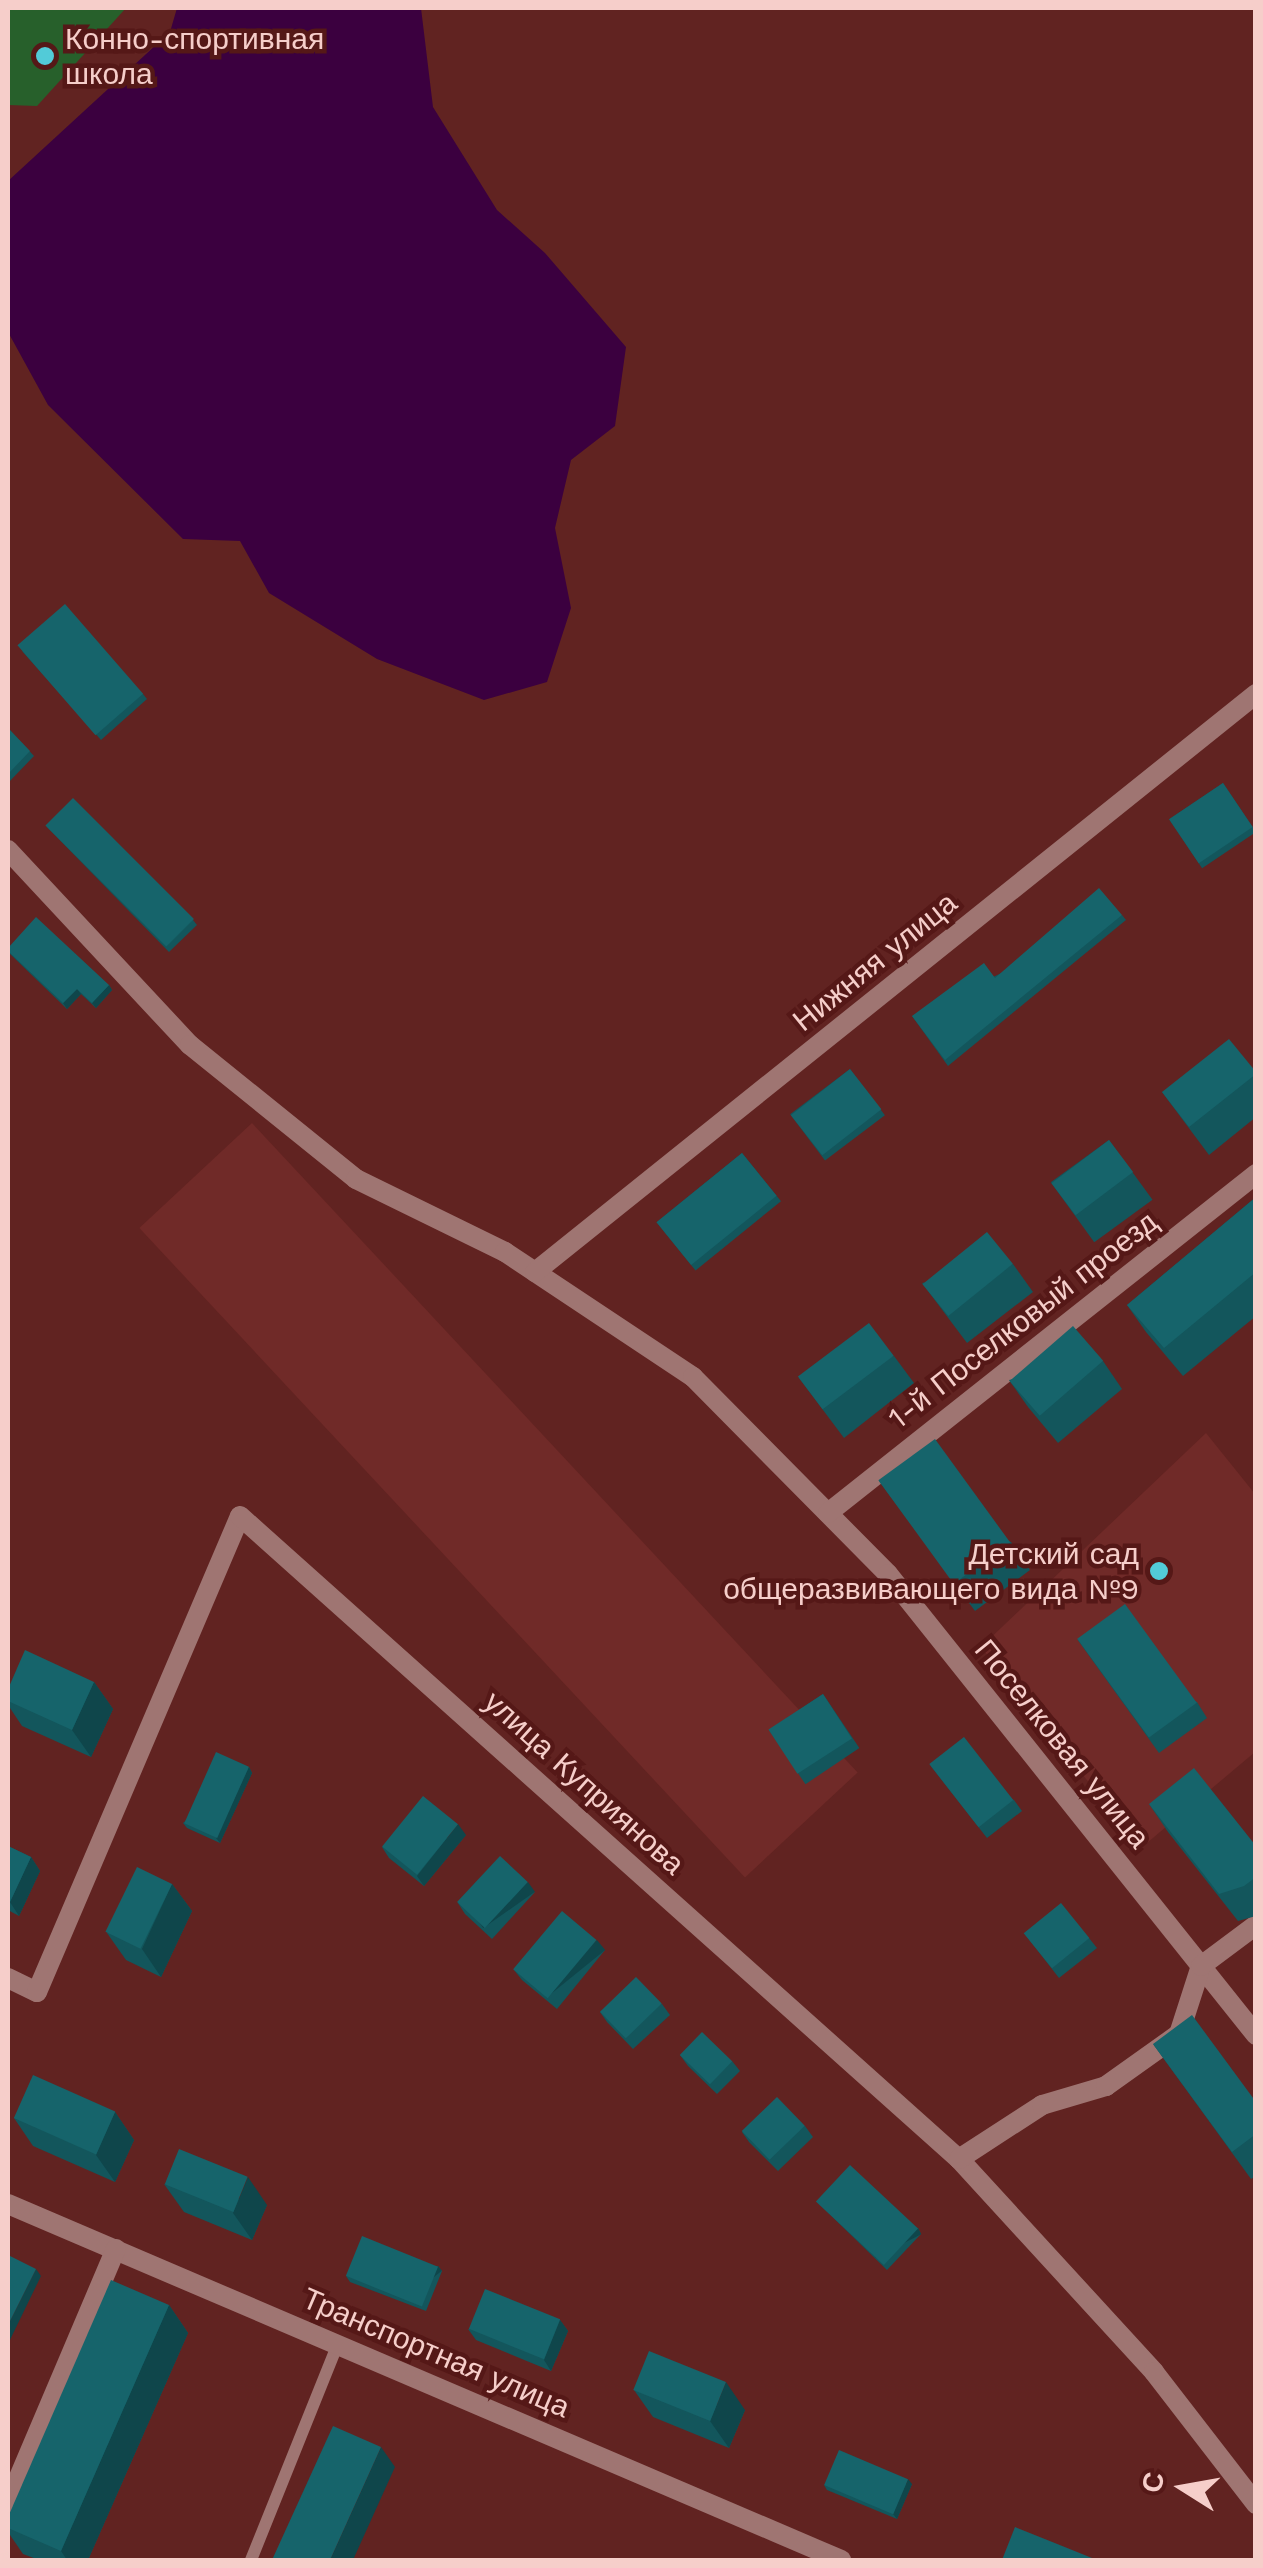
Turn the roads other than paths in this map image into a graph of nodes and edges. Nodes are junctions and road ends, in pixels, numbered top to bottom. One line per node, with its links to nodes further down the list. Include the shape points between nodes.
1 (1254, 698): 4 (street, Нижняя улица)
2 (8, 850): 4 (street, Поселковая улица, via 190,1045 356,1179)
3 (1256, 1174): 5 (street, 1-й Поселковый проезд)
4 (536, 1272): 5 (street, Поселковая улица, via 693,1377)
5 (828, 1513): 7 (street, Поселковая улица, via 888,1574)
6 (1256, 1926): 7 (street)
7 (1201, 1966): 9 (street, Поселковая улица); 10 (street, via 1179,2034 1106,2086 1042,2104)
8 (8, 1978): 10 (street, улица Куприянова, via 36,1992 240,1516)
9 (1256, 2035)
10 (959, 2159): 15 (street, улица Куприянова, via 1154,2372)
11 (8, 2204): 12 (street, Транспортная улица)
12 (116, 2249): 13 (street, Транспортная улица); 14 (street)
13 (338, 2344): 16 (lane); 17 (street, Транспортная улица)
14 (8, 2502)
15 (1256, 2504)
16 (251, 2560)
17 (840, 2560)

